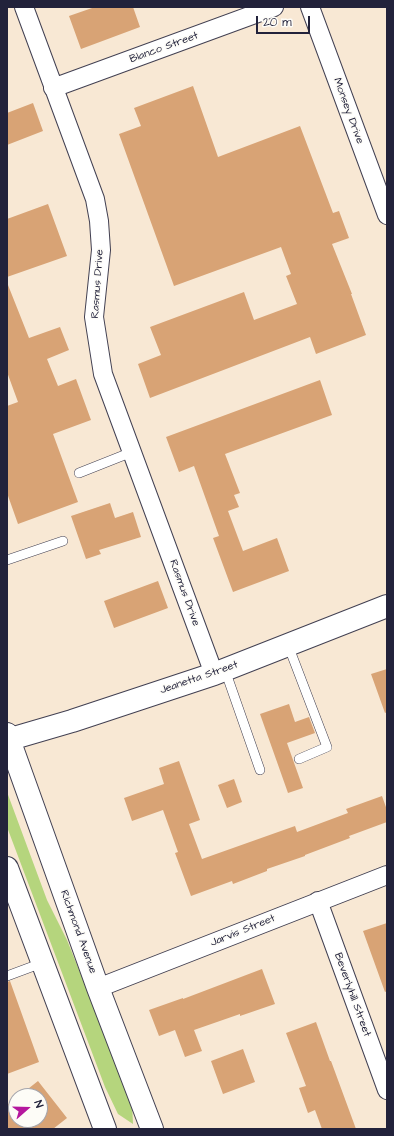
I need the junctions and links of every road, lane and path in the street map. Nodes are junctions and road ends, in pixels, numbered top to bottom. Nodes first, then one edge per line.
1 (24, 7) edge
2 (274, 7) edge
3 (310, 7) edge
4 (54, 88) junction
5 (387, 215) edge
6 (132, 452) junction
7 (79, 473) dead end
8 (63, 541) dead end
9 (7, 560) edge
10 (387, 606) edge
11 (288, 645) junction
12 (219, 672) junction
13 (8, 738) edge
14 (299, 759) dead end
15 (260, 770) dead end
16 (7, 868) edge
17 (387, 874) edge
18 (318, 901) junction
19 (42, 962) junction
20 (7, 976) edge
21 (98, 988) junction
22 (387, 1090) edge
23 (105, 1129) edge
24 (152, 1129) edge

1 - 4 street, Rasmus Drive
2 - 4 street, Blanco Street
3 - 5 street, Monsey Drive
4 - 6 street, Rasmus Drive
6 - 7 lane
6 - 12 street, Rasmus Drive
8 - 9 lane
10 - 11 main road, Jeanetta Street
11 - 12 main road, Jeanetta Street
11 - 14 lane
12 - 13 main road, Jeanetta Street
12 - 15 lane
13 - 21 main road, Richmond Avenue
16 - 19 main road
17 - 18 street, Jarvis Street
18 - 21 street, Jarvis Street
18 - 22 street, Beverlyhill Street
19 - 20 lane
19 - 23 main road
21 - 24 main road, Richmond Avenue

